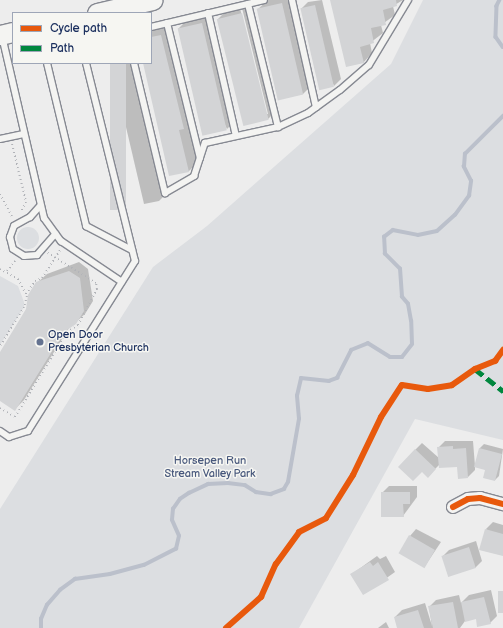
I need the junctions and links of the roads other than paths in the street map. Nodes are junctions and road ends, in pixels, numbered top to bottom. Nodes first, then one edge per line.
1 (153, 0) edge
2 (264, 0) edge
3 (292, 0) edge
4 (408, 0) edge
5 (248, 4) junction
6 (101, 12) edge
7 (208, 13) junction
8 (167, 23) junction
9 (152, 27) edge
10 (4, 32) edge
11 (47, 64) edge
12 (86, 64) edge
13 (134, 64) edge
14 (316, 107) junction
15 (278, 127) junction
16 (23, 134) junction
17 (236, 136) junction
18 (0, 139) edge
19 (200, 158) junction
20 (40, 206) junction
21 (55, 234) junction
22 (132, 250) junction
23 (122, 282) junction
24 (0, 431) edge
25 (503, 504) edge
26 (453, 507) dead end

1 - 6 main road
2 - 5 lane
3 - 14 lane
4 - 14 lane
5 - 7 lane
5 - 15 lane
7 - 8 lane
7 - 17 lane
8 - 9 lane
8 - 19 lane
10 - 16 lane
11 - 22 lane
12 - 22 lane
13 - 19 lane
14 - 15 lane
15 - 17 lane
16 - 18 lane
16 - 20 lane
17 - 19 lane
20 - 21 lane
20 - 21 lane
21 - 23 lane
22 - 23 lane
23 - 24 lane
25 - 26 street

